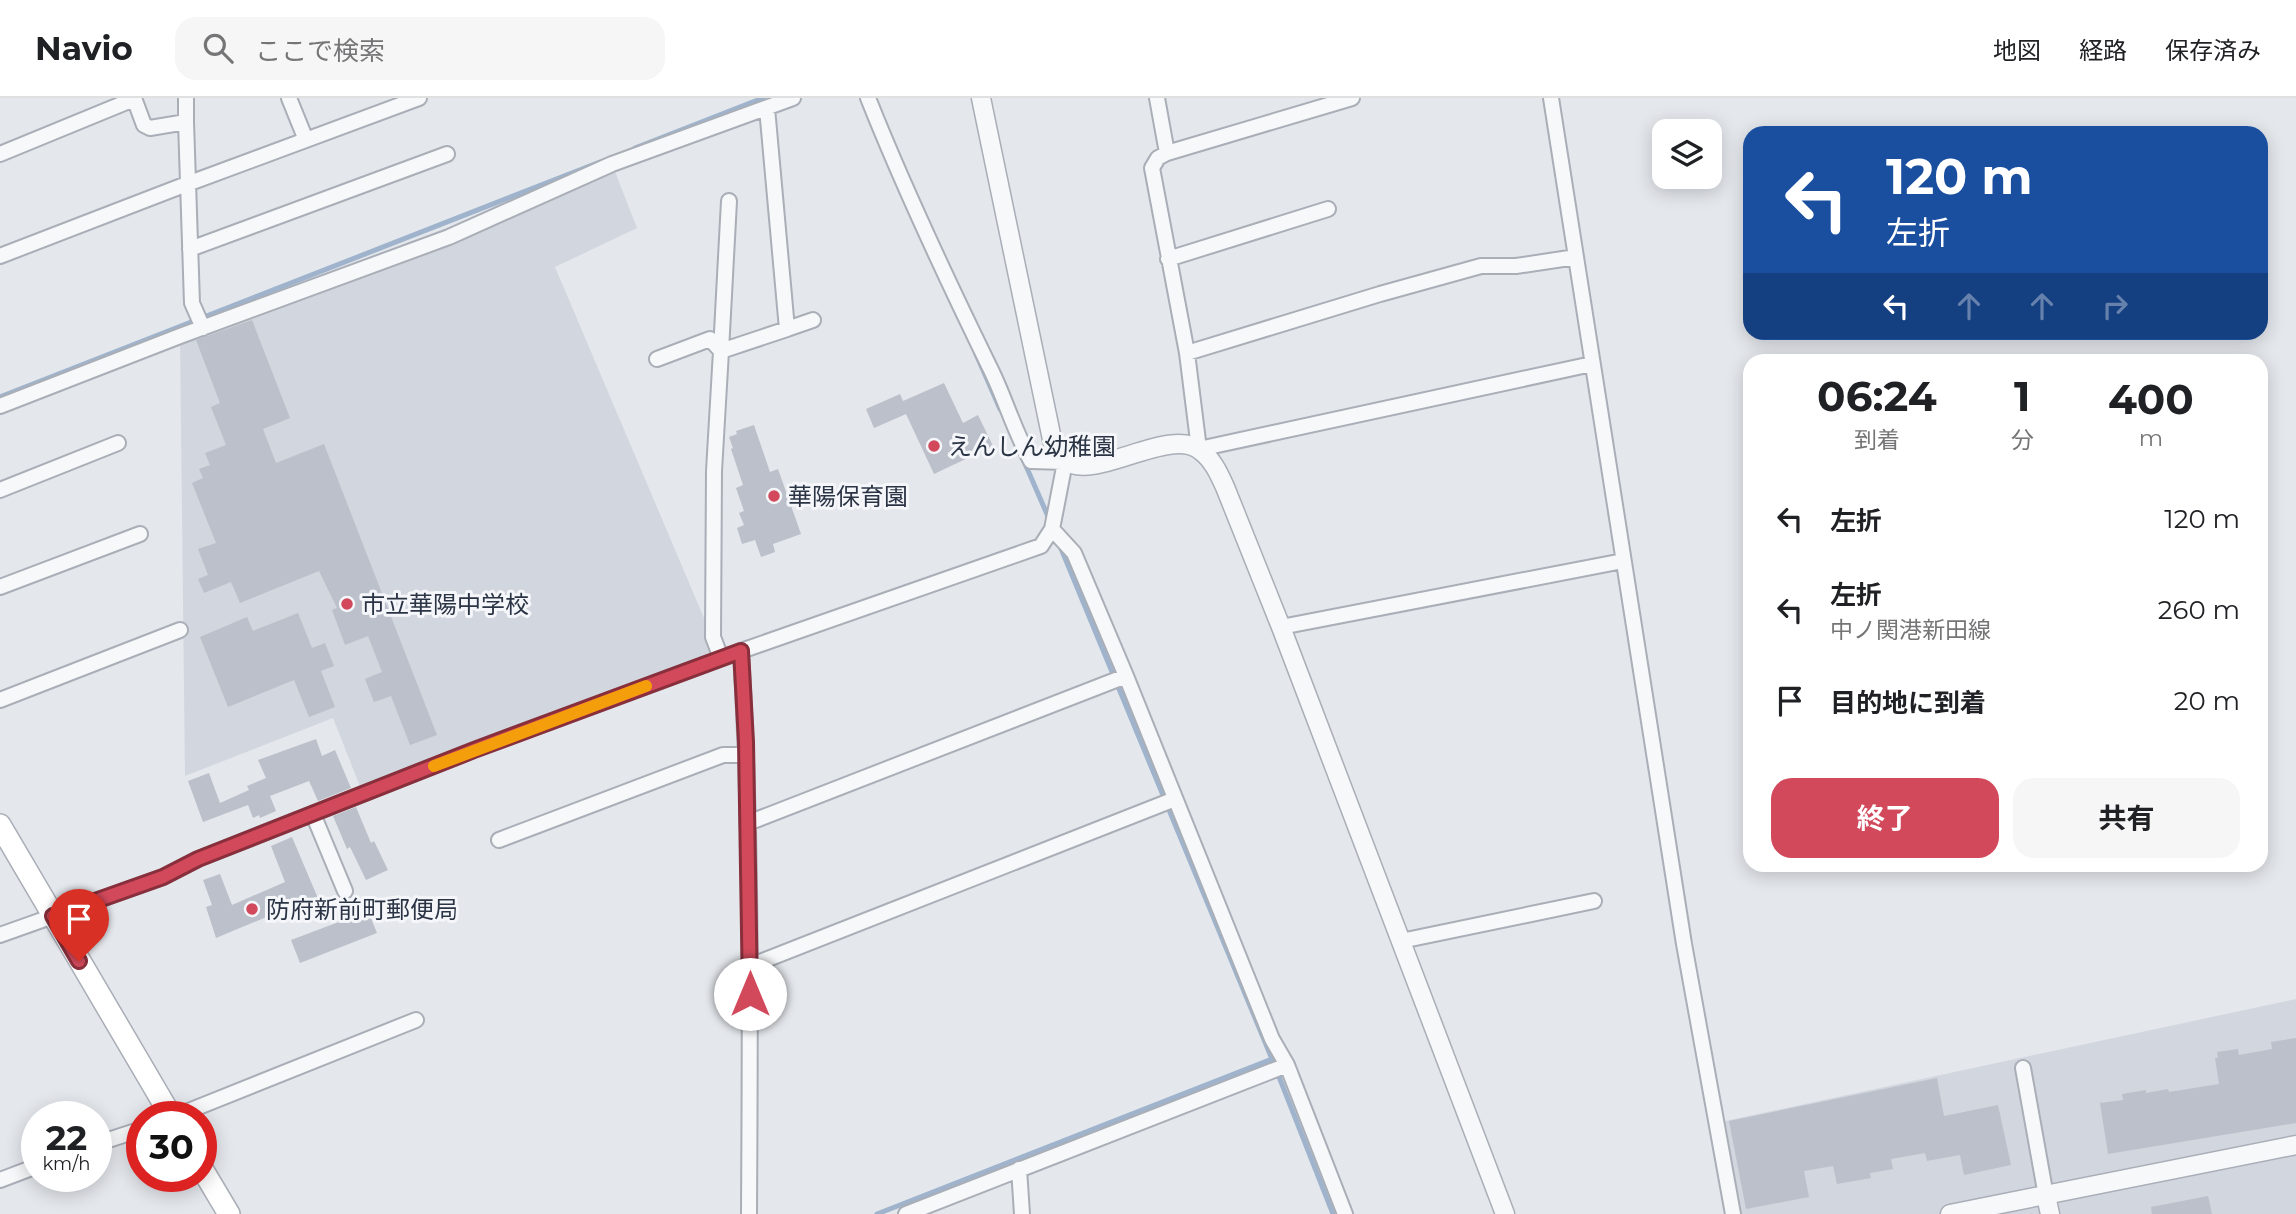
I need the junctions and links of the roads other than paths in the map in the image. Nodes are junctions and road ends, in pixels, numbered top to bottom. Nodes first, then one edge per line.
1 (186, 98) edge
2 (289, 98) edge
3 (419, 98) edge
4 (793, 98) edge
5 (867, 98) edge
6 (981, 98) edge
7 (1157, 98) edge
8 (1352, 98) edge
9 (1551, 98) edge
10 (134, 99) edge
11 (1320, 103) edge
12 (767, 108) junction
13 (186, 122) junction
14 (306, 140) junction
15 (0, 153) edge
16 (1167, 153) junction
17 (447, 154) dead end
18 (188, 183) junction
19 (729, 201) dead end
20 (1328, 209) dead end
21 (190, 249) junction
22 (0, 256) edge
23 (1576, 257) junction
24 (1168, 259) junction
25 (813, 320) dead end
26 (203, 328) junction
27 (787, 329) junction
28 (721, 351) junction
29 (1188, 353) junction
30 (657, 359) dead end
31 (1592, 364) junction
32 (0, 406) edge
33 (118, 443) dead end
34 (1199, 449) junction
35 (1065, 462) junction
36 (0, 489) edge
37 (1052, 530) junction
38 (140, 534) dead end
39 (1623, 561) junction
40 (0, 587) edge
41 (1281, 627) junction
42 (180, 630) dead end
43 (741, 651) junction
44 (721, 658) junction
45 (1126, 676) junction
46 (0, 700) edge
47 (746, 755) junction
48 (1175, 799) junction
49 (313, 814) junction
50 (748, 823) junction
51 (0, 825) edge
52 (499, 841) dead end
53 (345, 891) dead end
54 (1594, 901) dead end
55 (53, 916) junction
56 (0, 935) edge
57 (1401, 941) junction
58 (750, 966) junction
59 (416, 1020) dead end
60 (1287, 1065) junction
61 (2023, 1068) dead end
62 (165, 1101) edge
63 (212, 1101) edge
64 (2296, 1144) edge
65 (1019, 1169) junction
66 (21, 1172) edge
67 (0, 1180) edge
68 (214, 1192) edge
69 (2048, 1205) edge
70 (225, 1212) edge
71 (749, 1214) edge
72 (906, 1214) edge
73 (1023, 1214) edge
74 (1345, 1214) edge
75 (1505, 1214) edge
76 (1733, 1214) edge
77 (1950, 1214) edge

1 - 13 street
2 - 14 street
3 - 14 street
4 - 12 street
5 - 35 street
6 - 35 street
7 - 16 street
8 - 11 street
9 - 23 street
10 - 13 street
10 - 15 street
11 - 16 street
12 - 26 street
12 - 27 street
13 - 18 street
14 - 18 street
16 - 24 street
17 - 21 street
18 - 21 street
18 - 22 street
19 - 28 street
20 - 24 street
21 - 26 street
23 - 29 street
23 - 31 street
24 - 29 street
25 - 27 street
26 - 32 street
27 - 28 street
28 - 30 street
28 - 44 street
29 - 34 street
31 - 34 street
31 - 39 street
33 - 36 street
34 - 35 street
34 - 41 street
35 - 37 street
37 - 43 street
37 - 45 street
38 - 40 street
39 - 41 street
39 - 76 street
41 - 57 street
42 - 46 street
43 - 44 street
43 - 47 street
44 - 49 street
45 - 48 street
45 - 50 street
47 - 50 street
47 - 52 street
48 - 58 street
48 - 60 street
49 - 53 street
49 - 55 street
50 - 58 street
51 - 55 main road
54 - 57 street
55 - 56 street
55 - 62 main road
57 - 75 street
58 - 71 street
59 - 63 street
60 - 65 street
60 - 74 street
61 - 69 street
64 - 69 street
65 - 72 street
65 - 73 street
66 - 67 street
68 - 70 main road
69 - 77 street

